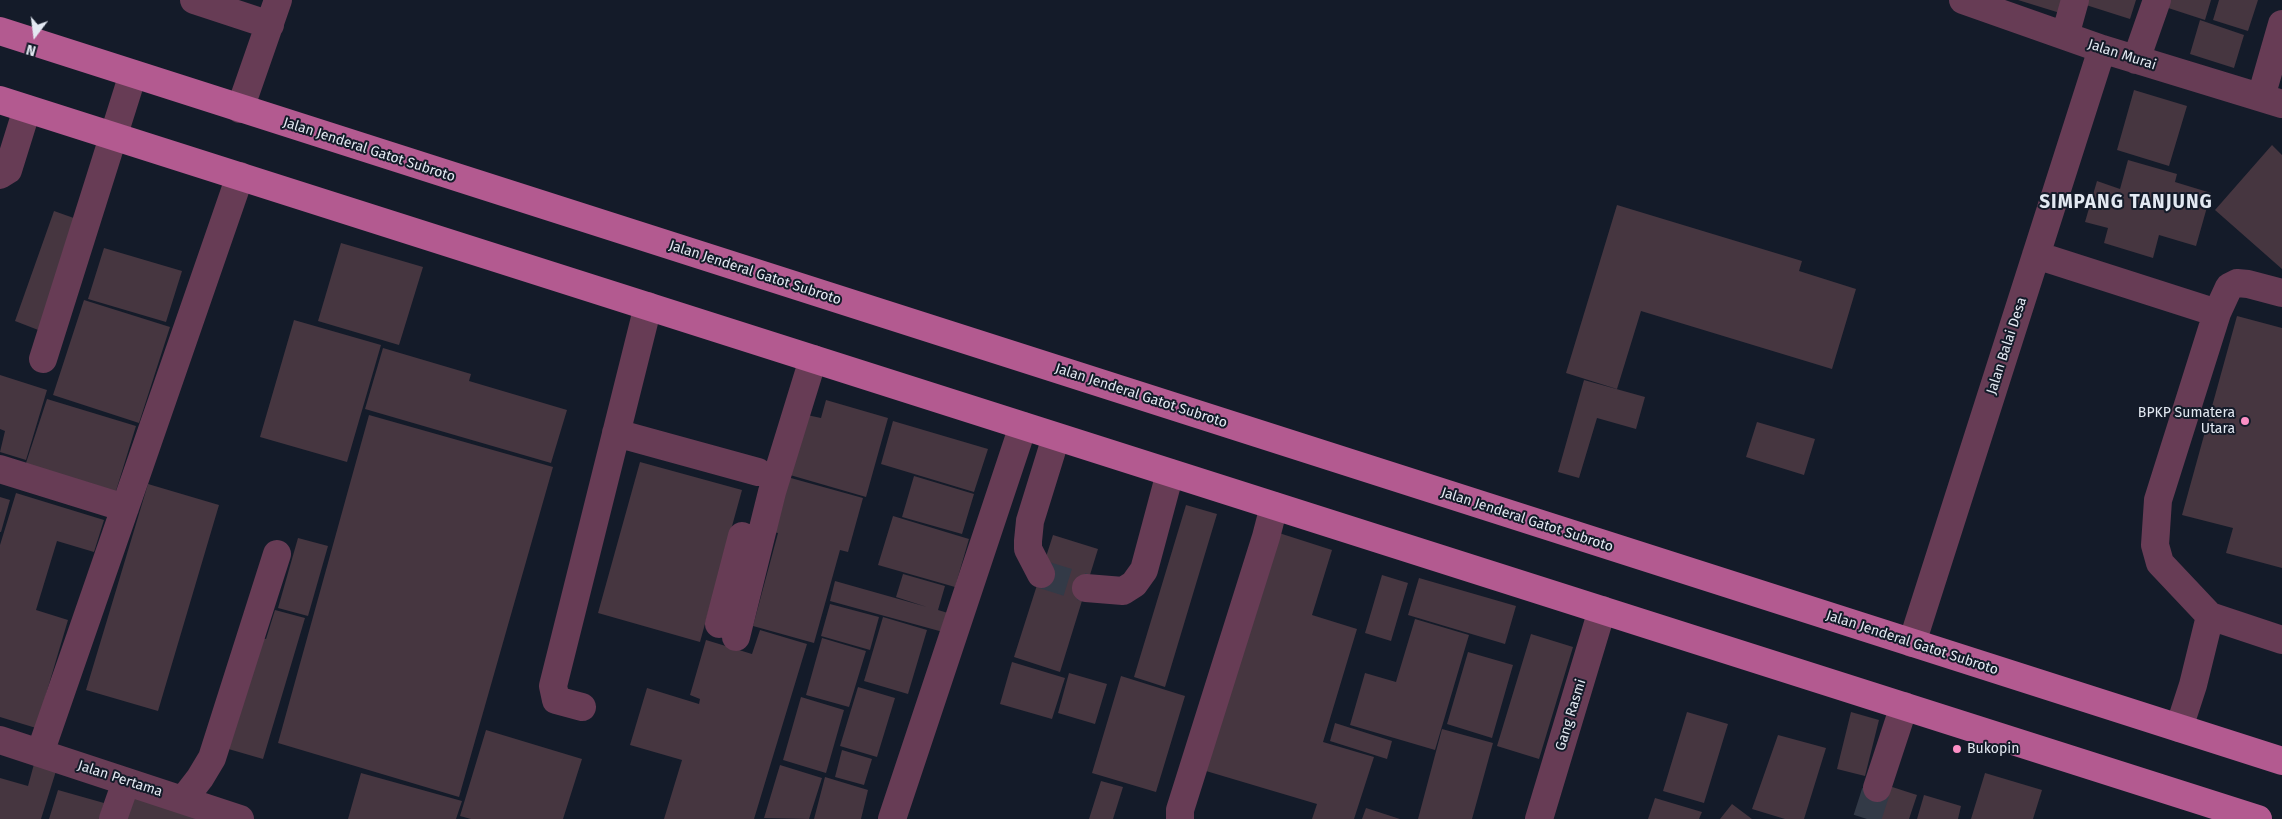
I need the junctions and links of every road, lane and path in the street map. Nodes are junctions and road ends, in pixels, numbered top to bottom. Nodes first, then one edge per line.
1 (194, 0) edge
2 (1963, 0) edge
3 (2075, 0) edge
4 (2157, 0) edge
5 (274, 12) edge
6 (2282, 24) edge
7 (0, 31) edge
8 (2065, 36) junction
9 (2102, 49) junction
10 (2136, 60) junction
11 (133, 74) junction
12 (0, 100) edge
13 (2272, 101) edge
14 (240, 108) junction
15 (27, 109) junction
16 (114, 136) junction
17 (240, 176) junction
18 (1, 178) edge
19 (2036, 255) junction
20 (2282, 293) edge
21 (648, 306) junction
22 (2217, 313) junction
23 (803, 356) junction
24 (43, 359) dead end
25 (1023, 426) junction
26 (616, 432) junction
27 (1056, 437) junction
28 (0, 469) edge
29 (758, 472) junction
30 (1170, 473) junction
31 (1274, 506) junction
32 (125, 508) junction
33 (277, 554) dead end
34 (1041, 574) dead end
35 (1086, 588) tunnel mouth
36 (1602, 610) junction
37 (2210, 616) junction
38 (2282, 640) edge
39 (1912, 643) junction
40 (1904, 706) junction
41 (582, 707) dead end
42 (2179, 728) junction
43 (0, 740) edge
44 (40, 753) junction
45 (2282, 761) edge
46 (126, 782) junction
47 (1878, 788) tunnel mouth
48 (183, 800) junction
49 (113, 819) edge
50 (240, 819) edge
51 (892, 819) edge
52 (1180, 819) edge
53 (1540, 819) edge
54 (2258, 819) edge

1 - 5 street
2 - 8 street, Jalan Murai
3 - 8 street
4 - 10 street
5 - 14 street
6 - 13 street
7 - 11 main road, Jalan Jenderal Gatot Subroto
8 - 9 street, Jalan Murai
9 - 10 street, Jalan Murai
9 - 19 street, Jalan Balai Desa
10 - 13 street, Jalan Murai
11 - 14 main road, Jalan Jenderal Gatot Subroto
11 - 16 street
12 - 15 main road
14 - 39 main road, Jalan Jenderal Gatot Subroto
15 - 16 main road
15 - 18 street
16 - 17 main road
16 - 24 street
17 - 21 main road
17 - 32 street
19 - 22 street
19 - 39 street, Jalan Balai Desa
20 - 22 street
21 - 23 main road
21 - 26 street
22 - 37 street
23 - 25 main road
23 - 29 street
23 - 29 street
25 - 27 main road
25 - 51 street
26 - 29 street
26 - 41 street
27 - 30 main road
27 - 34 street
28 - 32 street
30 - 31 main road
30 - 35 street
31 - 36 main road
31 - 52 street
32 - 44 street
33 - 48 street
36 - 40 main road
36 - 53 street, Gang Rasmi
37 - 38 street
37 - 42 street
39 - 42 main road, Jalan Jenderal Gatot Subroto
40 - 47 street
40 - 54 main road
42 - 45 main road, Jalan Jenderal Gatot Subroto
43 - 44 street, Jalan Pertama
44 - 46 street, Jalan Pertama
46 - 48 street, Jalan Pertama
46 - 49 street
48 - 50 street, Jalan Pertama

